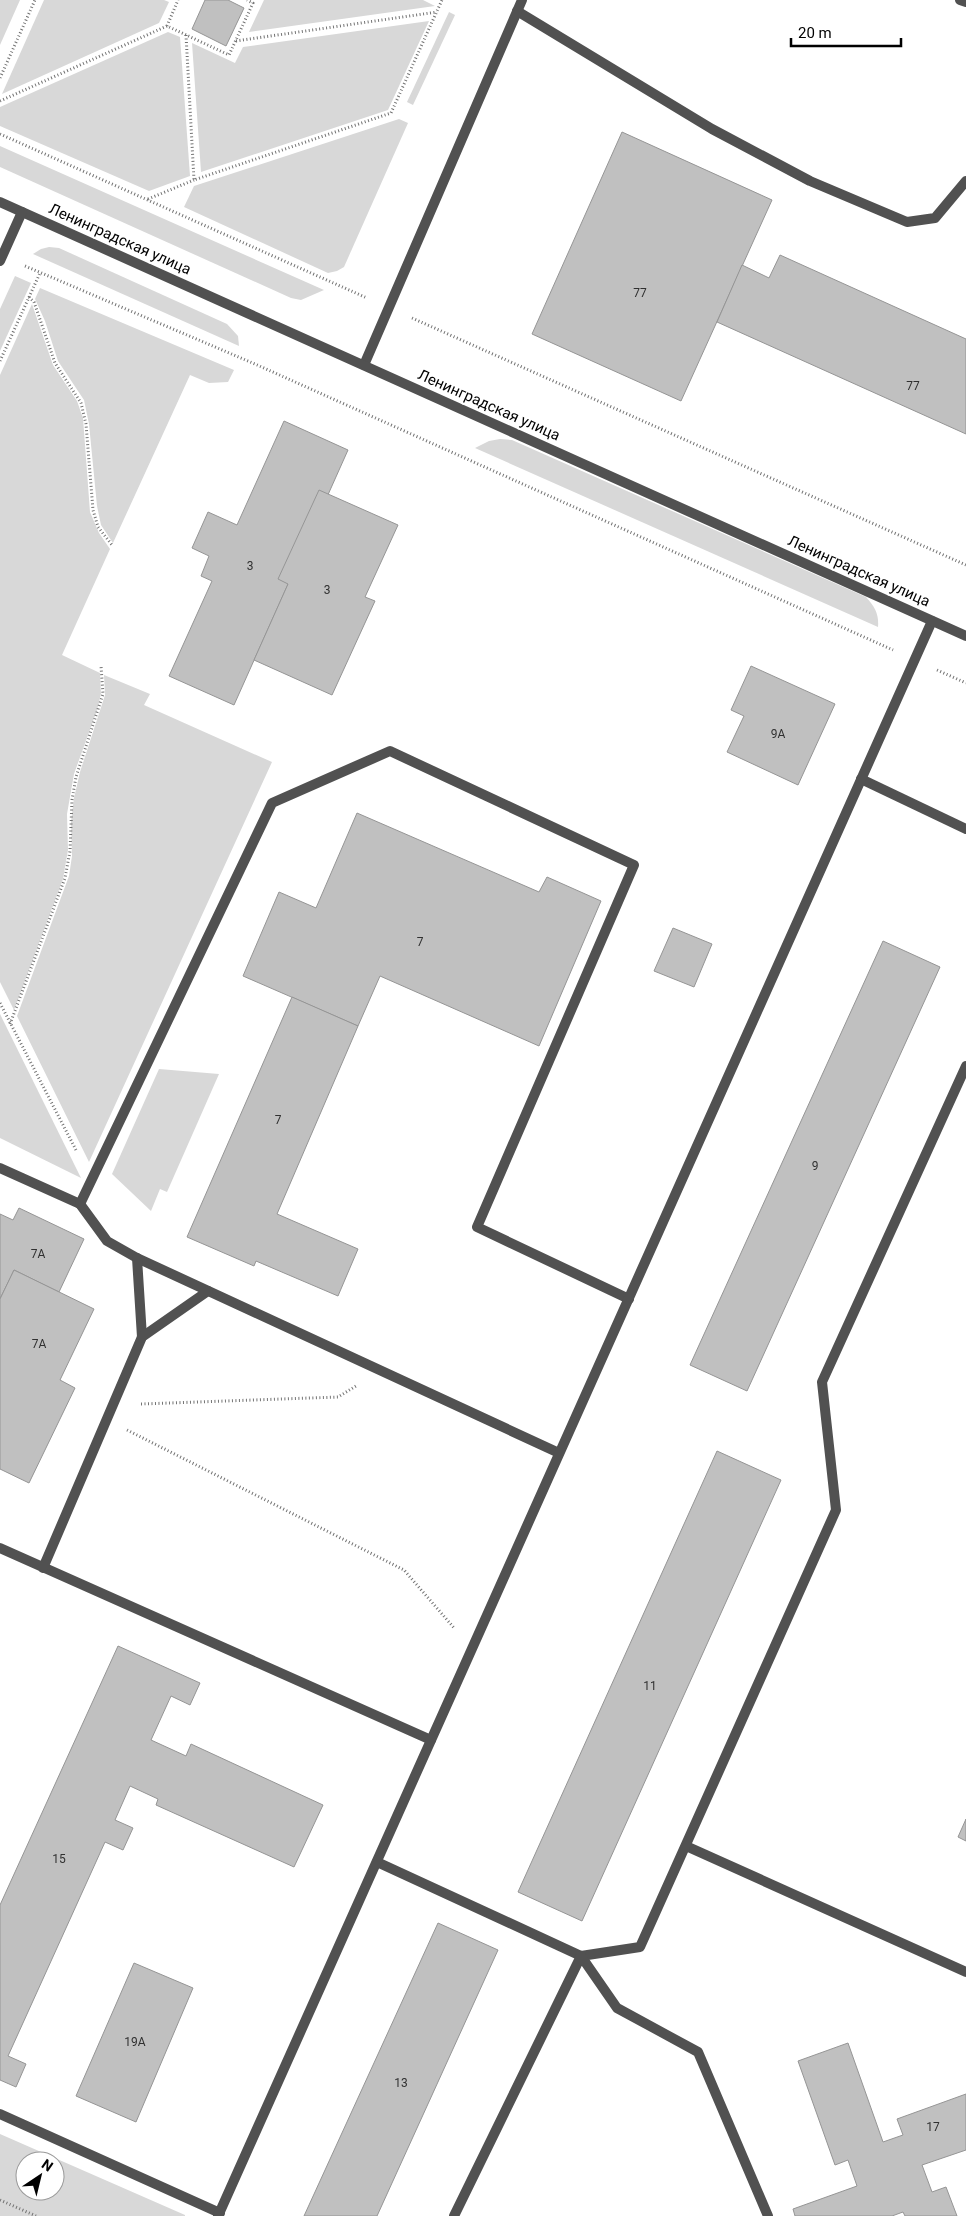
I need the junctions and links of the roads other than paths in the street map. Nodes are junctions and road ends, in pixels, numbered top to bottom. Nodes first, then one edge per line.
1 (522, 0) edge
2 (960, 0) edge
3 (966, 2) edge
4 (517, 11) junction
5 (966, 181) edge
6 (0, 202) edge
7 (22, 212) junction
8 (1, 259) edge
9 (364, 365) junction
10 (932, 621) junction
11 (966, 636) edge
12 (861, 779) junction
13 (966, 829) edge
14 (966, 1066) edge
15 (0, 1168) edge
16 (80, 1204) junction
17 (137, 1258) junction
18 (208, 1291) junction
19 (628, 1299) junction
20 (142, 1337) junction
21 (559, 1454) junction
22 (0, 1548) edge
23 (43, 1568) junction
24 (431, 1740) junction
25 (686, 1846) junction
26 (377, 1862) junction
27 (581, 1956) junction
28 (966, 1972) edge
29 (0, 2114) edge
30 (219, 2214) edge
31 (454, 2216) edge
32 (768, 2216) edge

1 - 4 street
2 - 3 street
4 - 5 street
4 - 9 street
6 - 7 street, Ленинградская улица
7 - 8 street
7 - 9 street, Ленинградская улица
9 - 10 street, Ленинградская улица
10 - 11 street, Ленинградская улица
10 - 12 street
12 - 13 street
12 - 19 street
14 - 25 street
15 - 16 street
16 - 17 street
16 - 19 street
17 - 18 street
17 - 20 street
18 - 20 street
18 - 21 street
19 - 21 street
20 - 23 street
21 - 24 street
22 - 23 street
23 - 24 street
24 - 26 street
25 - 27 street
25 - 28 street
26 - 27 street
26 - 30 street
27 - 31 street
27 - 32 street
29 - 30 street

